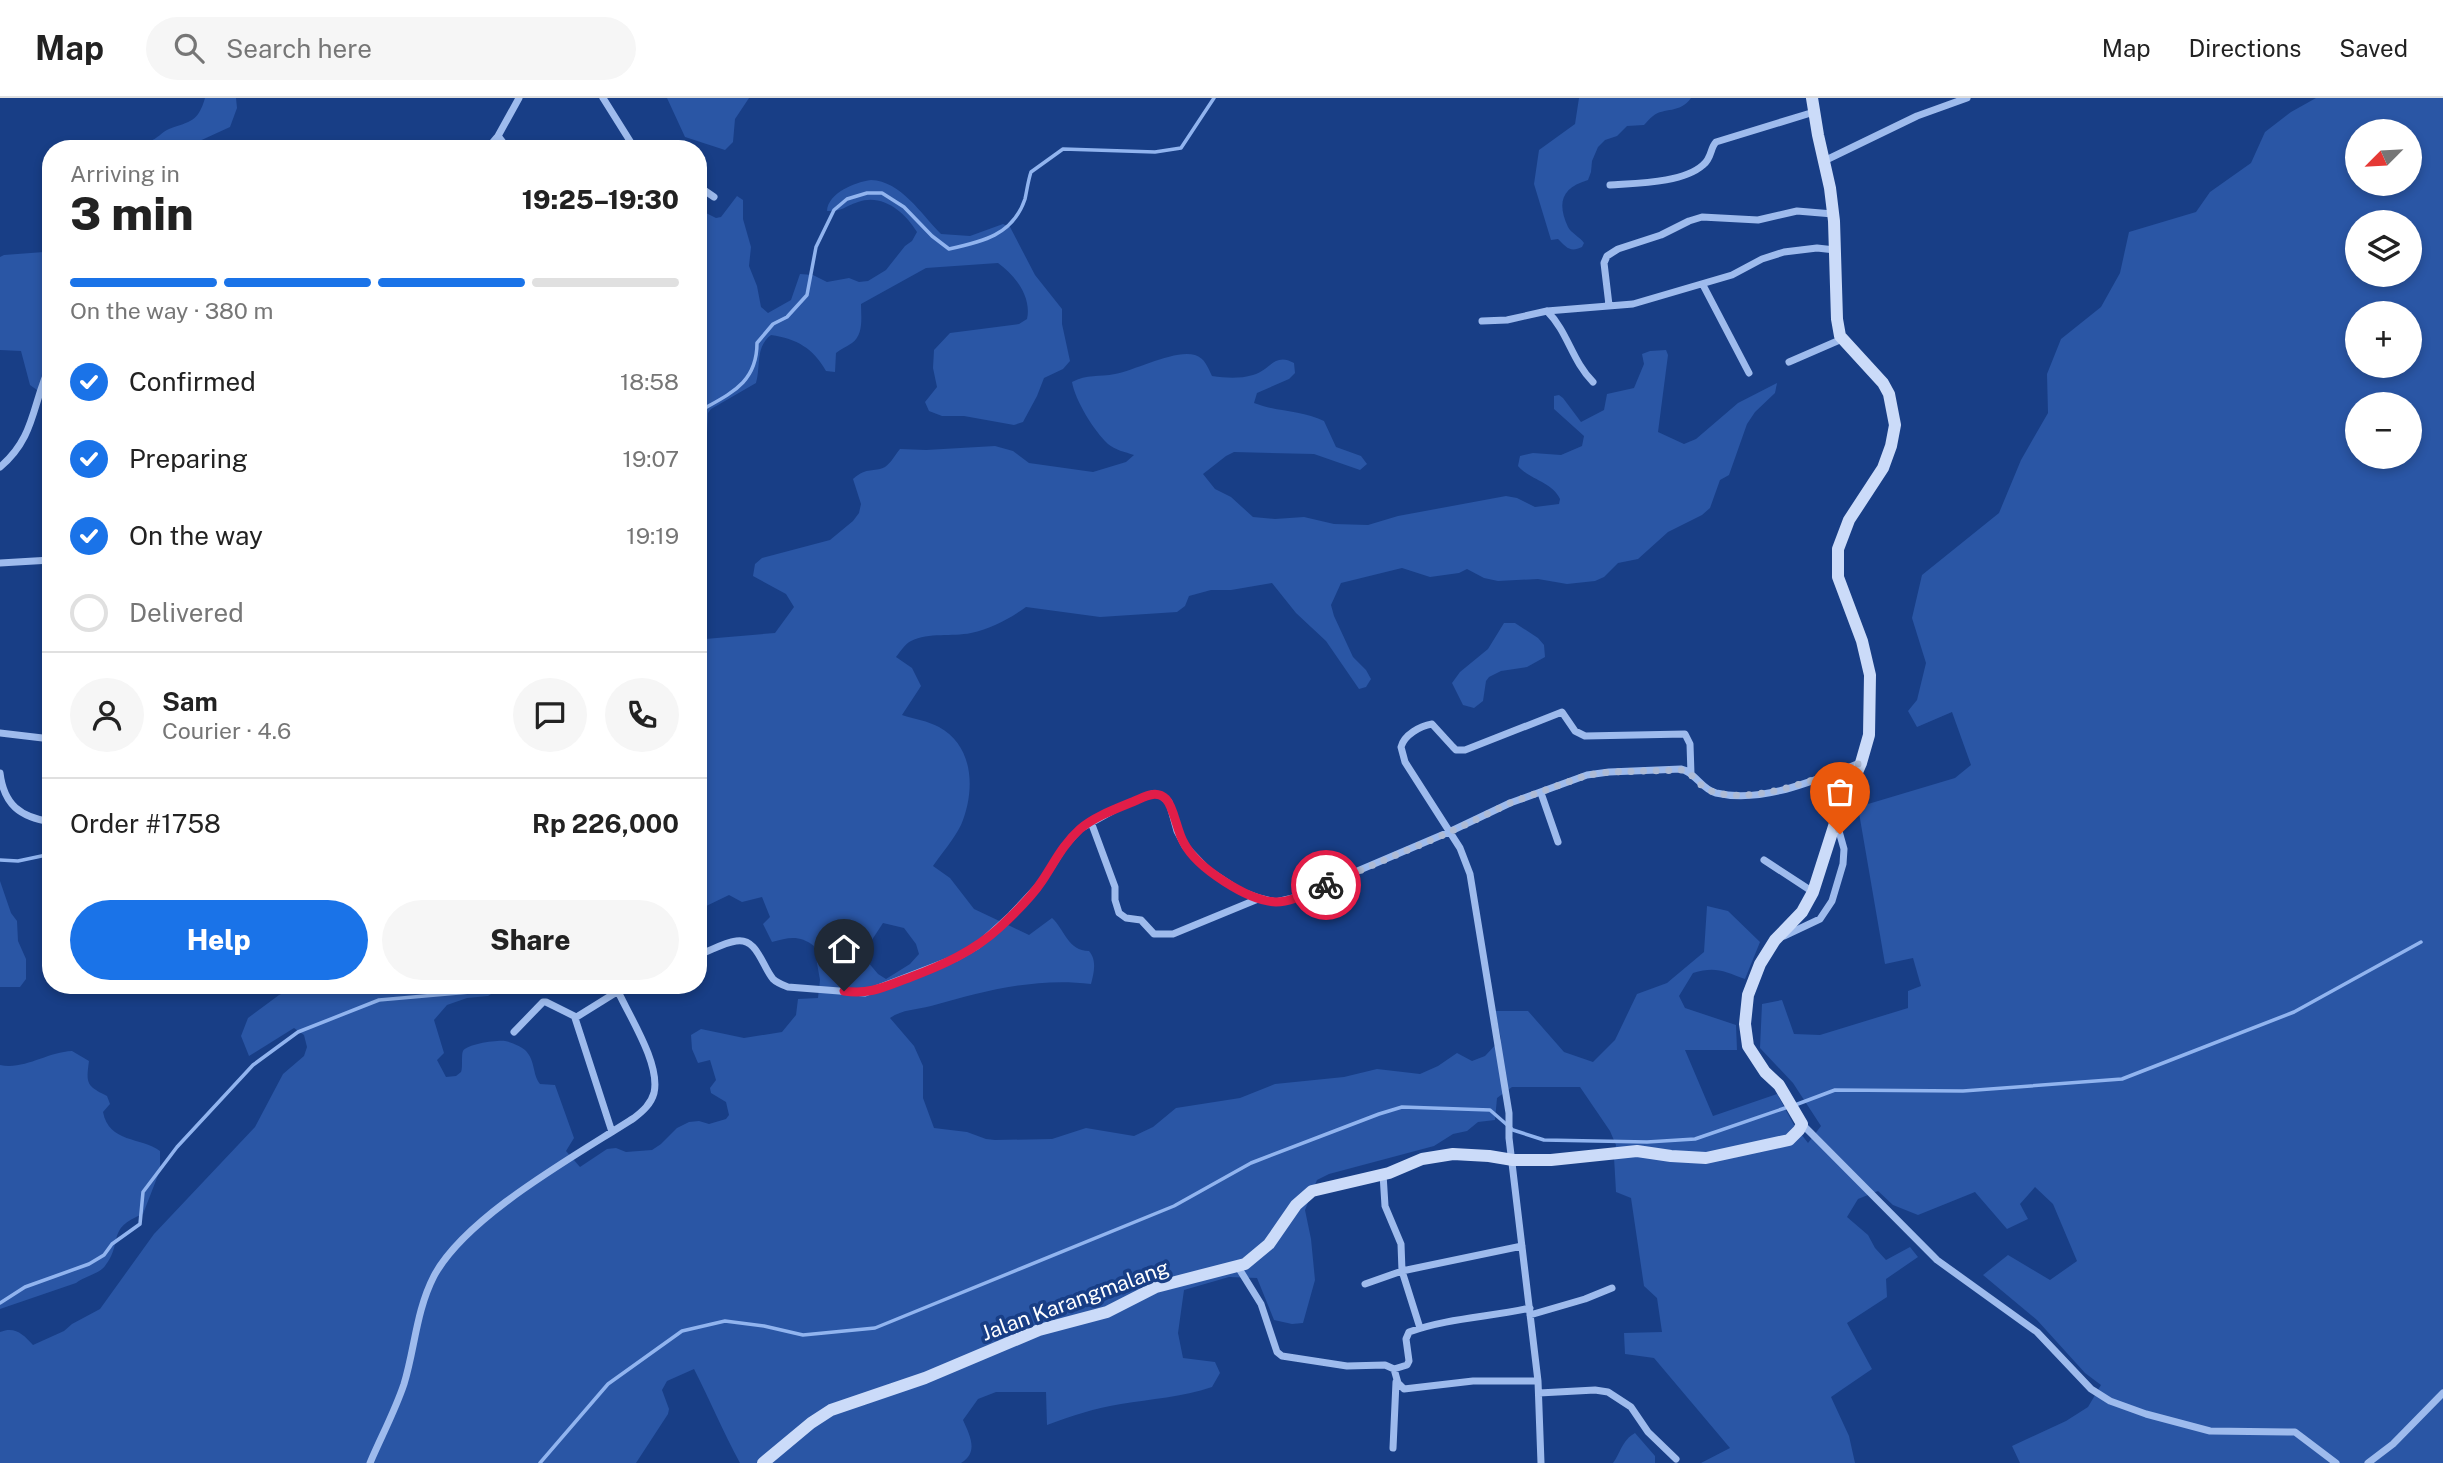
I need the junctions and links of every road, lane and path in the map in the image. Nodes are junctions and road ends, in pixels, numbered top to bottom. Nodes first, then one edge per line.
1 (519, 98) edge
2 (603, 98) edge
3 (1812, 98) edge
4 (1967, 98) edge
5 (1814, 112) junction
6 (498, 136) junction
7 (495, 140) edge
8 (501, 140) edge
9 (629, 140) edge
10 (1824, 161) junction
11 (1610, 185) dead end
12 (707, 192) edge
13 (714, 197) dead end
14 (1833, 214) junction
15 (1836, 250) junction
16 (1703, 285) junction
17 (1609, 305) junction
18 (1547, 311) junction
19 (1482, 321) dead end
20 (1842, 339) junction
21 (1789, 362) dead end
22 (1749, 373) dead end
23 (1592, 383) dead end
24 (42, 391) edge
25 (0, 467) edge
26 (42, 561) edge
27 (0, 563) edge
28 (0, 733) edge
29 (42, 739) edge
30 (1861, 763) junction
31 (0, 773) edge
32 (1691, 774) junction
33 (1541, 793) junction
34 (42, 820) edge
35 (1836, 820) junction
36 (1091, 822) junction
37 (1450, 832) junction
38 (1558, 842) dead end
39 (1764, 860) dead end
40 (1813, 892) junction
41 (1259, 898) junction
42 (1775, 940) junction
43 (707, 952) edge
44 (608, 994) edge
45 (619, 994) edge
46 (576, 1017) junction
47 (514, 1032) dead end
48 (1802, 1124) junction
49 (612, 1132) junction
50 (1513, 1160) junction
51 (1383, 1174) junction
52 (1522, 1245) junction
53 (1238, 1267) junction
54 (1402, 1271) junction
55 (1365, 1284) dead end
56 (1612, 1288) dead end
57 (1530, 1312) junction
58 (1420, 1328) junction
59 (1394, 1369) junction
60 (1396, 1378) junction
61 (1538, 1381) junction
62 (1539, 1393) junction
63 (2443, 1393) edge
64 (1393, 1448) dead end
65 (1676, 1459) dead end
66 (370, 1463) edge
67 (763, 1463) edge
68 (1541, 1463) edge
69 (2336, 1463) edge
70 (2368, 1463) edge

1 - 6 street
2 - 9 street
3 - 5 street
4 - 10 street
5 - 10 street
5 - 11 street
6 - 7 street
6 - 8 street
10 - 14 street
12 - 13 street
14 - 15 street
14 - 17 street
15 - 16 street
15 - 20 street
16 - 17 street
16 - 22 street
17 - 18 street
18 - 19 street
18 - 23 street
20 - 21 street
20 - 30 street
24 - 25 street
26 - 27 street
28 - 29 street
30 - 32 street
30 - 35 street
31 - 34 street
32 - 33 street
32 - 37 street
33 - 37 street
33 - 38 street
35 - 40 street
35 - 42 street
36 - 41 street
36 - 41 street
36 - 43 street
37 - 41 street
37 - 50 street
39 - 40 street
40 - 42 street
42 - 48 street
44 - 46 street
45 - 49 street
46 - 47 street
46 - 49 street
48 - 50 street, Jalan Karangmalang
48 - 69 street
49 - 66 street
50 - 51 street, Jalan Karangmalang
50 - 52 street
51 - 53 street, Jalan Karangmalang
51 - 54 street
52 - 54 street
52 - 57 street
53 - 59 street
53 - 67 street, Jalan Karangmalang
54 - 55 street
54 - 58 street
56 - 57 street
57 - 58 street
57 - 61 street
58 - 59 street
59 - 60 street
60 - 61 street
60 - 64 street
61 - 62 street
62 - 65 street
62 - 68 street
63 - 70 street

